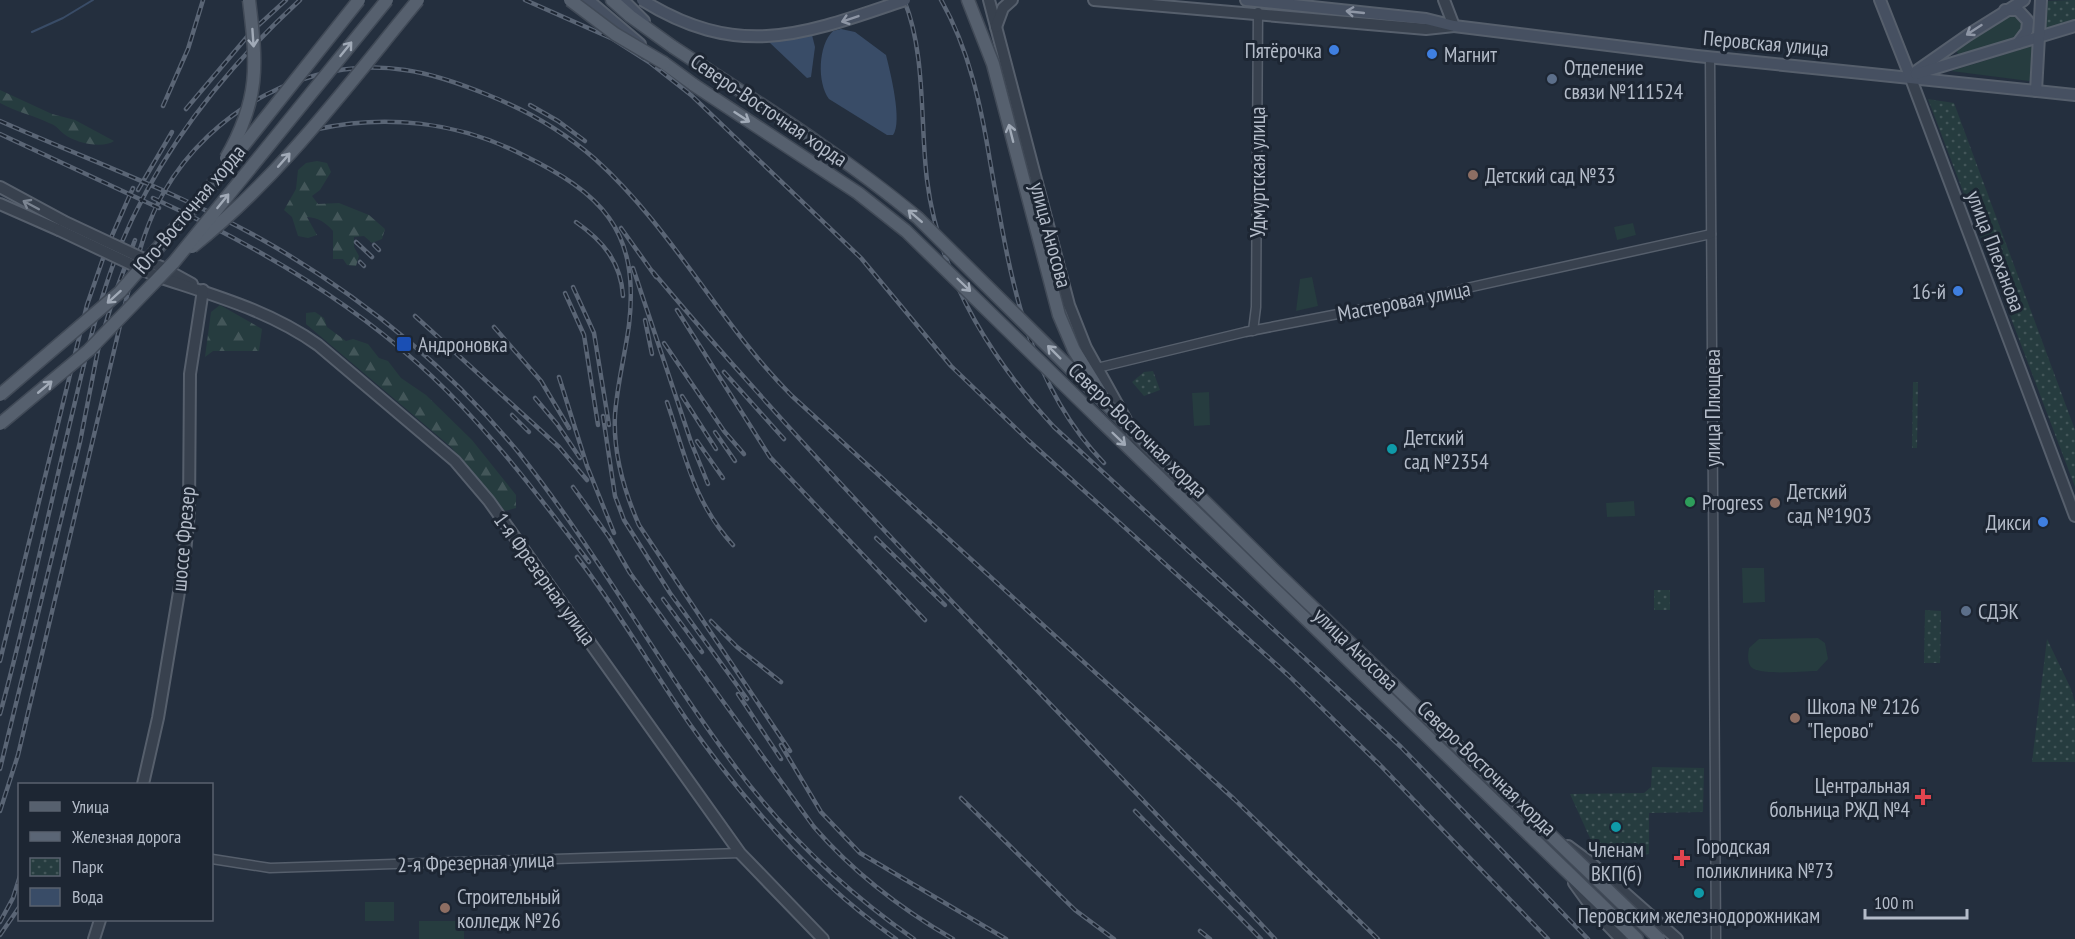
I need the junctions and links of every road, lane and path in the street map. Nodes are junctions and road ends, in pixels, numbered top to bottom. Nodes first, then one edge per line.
1 (249, 0) edge
2 (359, 0) edge
3 (387, 0) edge
4 (418, 0) edge
5 (570, 0) edge
6 (588, 0) edge
7 (612, 0) edge
8 (623, 0) edge
9 (642, 0) edge
10 (905, 0) edge
11 (968, 0) edge
12 (989, 0) edge
13 (1012, 0) edge
14 (1094, 0) edge
15 (1246, 0) edge
16 (1255, 0) edge
17 (1444, 0) edge
18 (1880, 0) edge
19 (2024, 0) edge
20 (2041, 0) edge
21 (2005, 10) junction
22 (1258, 12) junction
23 (1455, 26) junction
24 (2075, 26) edge
25 (996, 27) junction
26 (2038, 38) junction
27 (2015, 45) junction
28 (673, 47) junction
29 (1710, 57) junction
30 (664, 63) junction
31 (1910, 76) junction
32 (2036, 91) junction
33 (2075, 95) edge
34 (0, 187) edge
35 (208, 190) junction
36 (0, 204) edge
37 (61, 226) junction
38 (1711, 234) junction
39 (174, 261) junction
40 (203, 291) junction
41 (1253, 331) junction
42 (1097, 368) junction
43 (0, 395) edge
44 (1111, 408) junction
45 (0, 424) edge
46 (1132, 433) junction
47 (2075, 516) edge
48 (143, 783) edge
49 (1545, 830) junction
50 (740, 853) junction
51 (213, 860) edge
52 (1564, 868) junction
53 (100, 921) edge
54 (94, 939) edge
55 (823, 939) edge
56 (1621, 939) edge
57 (1639, 939) edge
58 (1658, 939) edge
59 (1677, 939) edge
60 (1716, 939) edge

1 -> 35 main road, bridge
2 - 35 main road, Юго-Восточная хорда, bridge
39 -> 3 main road, Юго-Восточная хорда, bridge
39 -> 4 main road, bridge
5 - 30 main road, Северо-Восточная хорда, bridge
6 - 30 main road, bridge
7 - 28 main road, Северо-Восточная хорда
8 - 28 main road, Северо-Восточная хорда
10 -> 9 main road, bridge
44 -> 11 main road, Северо-Восточная хорда, bridge
12 - 25 street, улица Аносова
13 - 25 street
14 - 22 street, Перовская улица
15 - 16 main road, Перовская улица
23 -> 16 main road, Перовская улица
17 - 23 street
18 - 31 main road, улица Плеханова
19 - 21 main road
20 - 26 main road
21 - 27 main road
21 -> 31 main road
22 - 23 street, Перовская улица
22 - 41 street, Удмуртская улица
23 - 29 main road, Перовская улица
24 - 26 main road
25 - 42 street, улица Аносова
26 - 27 main road
26 - 32 main road
27 - 31 main road
44 -> 28 main road, Северо-Восточная хорда, bridge
29 - 31 main road, Перовская улица
29 - 38 street, улица Плющева
30 -> 52 main road, Северо-Восточная хорда, bridge
31 - 32 main road, Перовская улица
31 - 47 street, улица Плеханова
32 - 33 main road, Перовская улица
37 -> 34 street
35 -> 43 main road, Юго-Восточная хорда, bridge
36 - 37 street
37 - 40 street, 1-я Фрезерная улица, bridge
38 - 41 street, Мастеровая улица
38 - 60 street, улица Плющева
45 -> 39 main road, Юго-Восточная хорда, bridge
40 - 48 street, шоссе Фрезер
40 - 50 street, 1-я Фрезерная улица
41 - 42 street, Мастеровая улица
42 - 46 street, улица Аносова
44 - 49 main road, Северо-Восточная хорда, bridge
46 - 57 street, улица Аносова
46 - 58 street, улица Аносова
49 - 58 main road, Северо-Восточная хорда, bridge
49 - 59 street, bridge
50 - 51 street, 2-я Фрезерная улица
50 - 55 street, 1-я Фрезерная улица
52 - 56 street
52 - 57 main road, Северо-Восточная хорда
53 - 54 street

